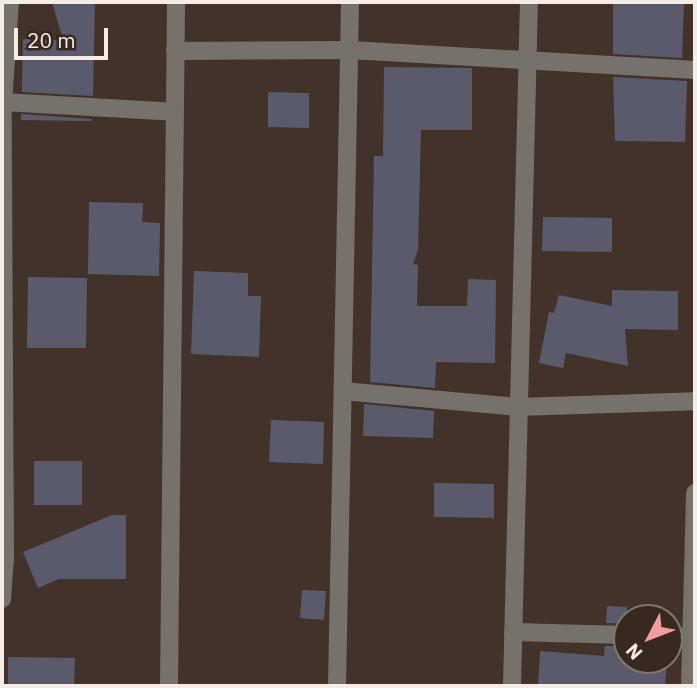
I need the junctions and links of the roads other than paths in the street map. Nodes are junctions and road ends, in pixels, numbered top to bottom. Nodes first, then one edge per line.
1 (10, 2) edge
2 (176, 2) edge
3 (350, 2) edge
4 (529, 2) edge
5 (349, 50) junction
6 (175, 51) junction
7 (527, 63) junction
8 (695, 70) edge
9 (3, 102) edge
10 (174, 112) junction
11 (343, 391) junction
12 (695, 401) edge
13 (519, 407) junction
14 (695, 493) edge
15 (2, 599) edge
16 (513, 632) junction
17 (613, 635) edge
18 (683, 637) edge
19 (691, 637) junction
20 (169, 686) edge
21 (337, 686) edge
22 (512, 686) edge
23 (690, 686) edge

1 - 9 street
2 - 6 street
3 - 5 street
4 - 7 street
5 - 6 street
5 - 7 street
5 - 11 street
6 - 10 street
7 - 8 street
7 - 13 street
9 - 10 street
9 - 15 street
10 - 20 street
11 - 13 street
11 - 21 street
12 - 13 street
13 - 16 street
14 - 19 street
16 - 17 street
16 - 22 street
18 - 19 street
19 - 23 street

